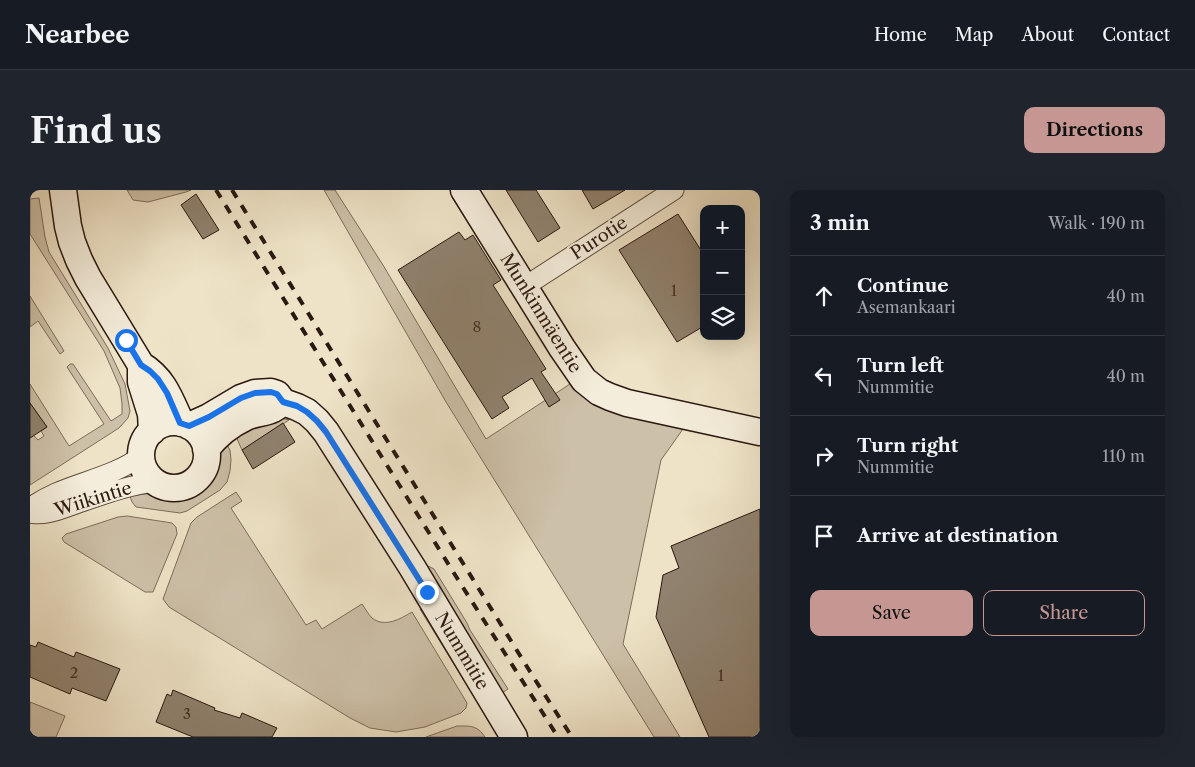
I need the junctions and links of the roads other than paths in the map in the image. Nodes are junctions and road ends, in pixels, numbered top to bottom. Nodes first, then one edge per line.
1 (62, 190) edge
2 (464, 190) edge
3 (674, 190) edge
4 (524, 287) junction
5 (141, 365) junction
6 (283, 402) junction
7 (185, 424) junction
8 (152, 431) junction
9 (760, 432) edge
10 (206, 450) junction
11 (141, 456) junction
12 (156, 482) junction
13 (30, 508) edge
14 (30, 513) edge
15 (514, 737) edge

1 - 5 street
2 - 4 street, Munkinmäentie
3 - 4 street, Purotie
4 - 9 street, Munkinmäentie
5 - 7 street
5 - 8 street
6 - 7 street, Nummitie
6 - 10 street
6 - 15 street, Nummitie
7 - 8 street
7 - 10 street
8 - 11 street
10 - 12 street
11 - 12 street
11 - 13 street, Wiikintie
12 - 14 street, Wiikintie

